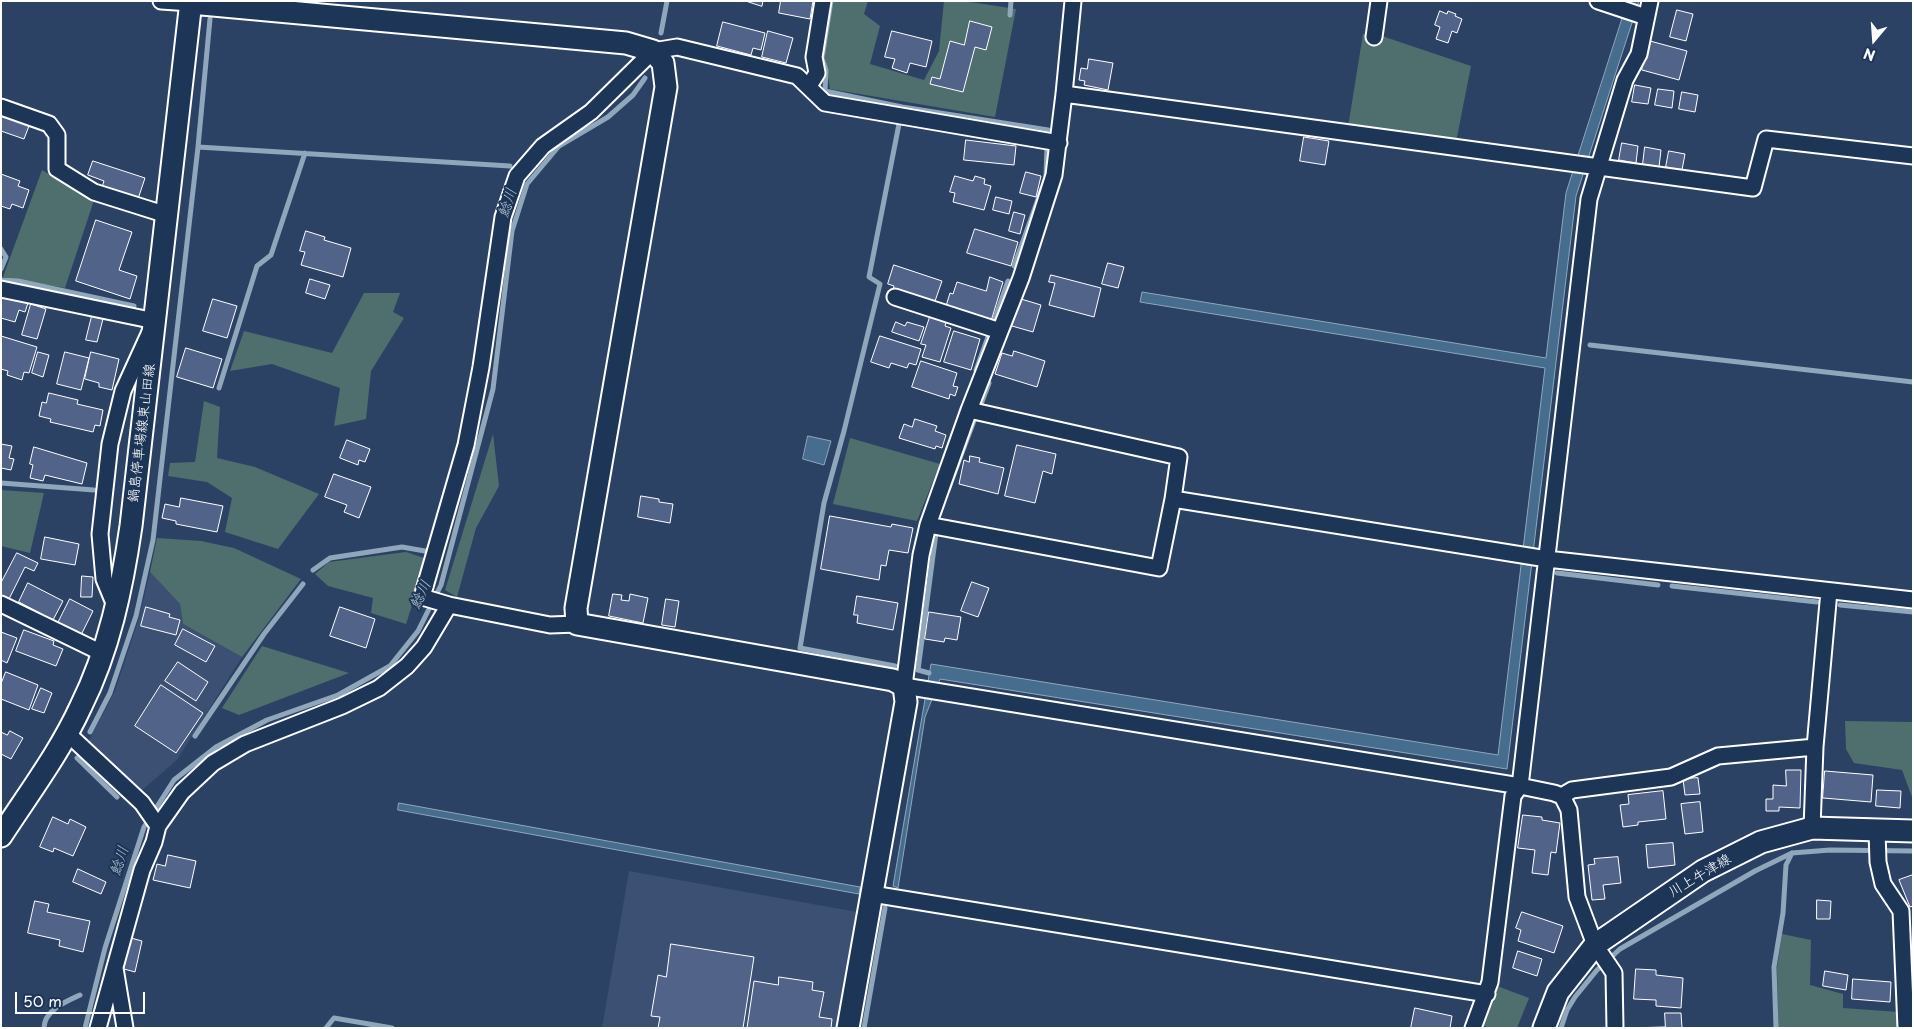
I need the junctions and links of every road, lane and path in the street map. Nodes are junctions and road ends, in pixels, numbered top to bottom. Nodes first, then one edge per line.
1 (161, 1) edge
2 (823, 1) edge
3 (1072, 1) edge
4 (1379, 1) edge
5 (1598, 1) edge
6 (1650, 1) edge
7 (191, 2) edge
8 (1646, 17) junction
9 (1374, 37) dead end
10 (652, 51) junction
11 (808, 86) junction
12 (1064, 94) junction
13 (1, 107) edge
14 (1059, 143) junction
15 (1913, 156) edge
16 (1598, 167) junction
17 (167, 215) junction
18 (1, 289) edge
19 (895, 297) dead end
20 (155, 321) junction
21 (1000, 331) junction
22 (969, 410) junction
23 (1172, 499) junction
24 (928, 525) junction
25 (1544, 558) junction
26 (1829, 591) junction
27 (1913, 600) edge
28 (1, 604) edge
29 (449, 605) junction
30 (116, 608) junction
31 (577, 624) junction
32 (102, 654) junction
33 (913, 688) junction
34 (67, 733) junction
35 (1815, 747) junction
36 (1520, 786) junction
37 (1562, 796) junction
38 (158, 826) junction
39 (1812, 828) junction
40 (1877, 831) junction
41 (1913, 831) edge
42 (1, 836) edge
43 (872, 894) junction
44 (1907, 911) edge
45 (1595, 945) junction
46 (115, 967) junction
47 (1487, 994) junction
48 (98, 1028) edge
49 (125, 1028) edge
50 (848, 1028) edge
51 (1473, 1028) edge
52 (1544, 1028) edge
53 (1616, 1028) edge
54 (1906, 1028) edge

1 - 7 street
2 - 11 street
3 - 12 street
4 - 9 street
5 - 8 street
6 - 8 street
7 - 10 street
7 - 17 street, 鍋島停車場線東山田線
8 - 16 street
10 - 11 street
10 - 29 street
10 - 31 street
11 - 14 street
12 - 14 street
12 - 16 street
13 - 17 street
14 - 21 street
15 - 16 street
16 - 25 street
17 - 20 street, 鍋島停車場線東山田線
18 - 20 street
19 - 21 street
20 - 30 street, 鍋島停車場線東山田線
20 - 30 street
21 - 22 street
22 - 23 street
22 - 24 street
23 - 24 street
23 - 25 street
24 - 33 street
25 - 26 street
25 - 36 street
26 - 27 street
26 - 35 street
28 - 32 street
29 - 31 street
29 - 38 street
30 - 32 street, 鍋島停車場線東山田線
31 - 33 street
32 - 34 street, 鍋島停車場線東山田線
33 - 36 street
33 - 43 street
34 - 38 street
34 - 42 street, 鍋島停車場線東山田線
35 - 37 street
35 - 39 street
36 - 37 street
36 - 47 street
37 - 45 street
38 - 46 street
39 - 40 street, 川上牛津線
39 - 45 street, 川上牛津線
40 - 41 street, 川上牛津線
40 - 44 street
43 - 47 street
43 - 50 street
44 - 54 street
45 - 52 street, 川上牛津線
45 - 53 street
46 - 48 street
46 - 49 street
47 - 51 street

